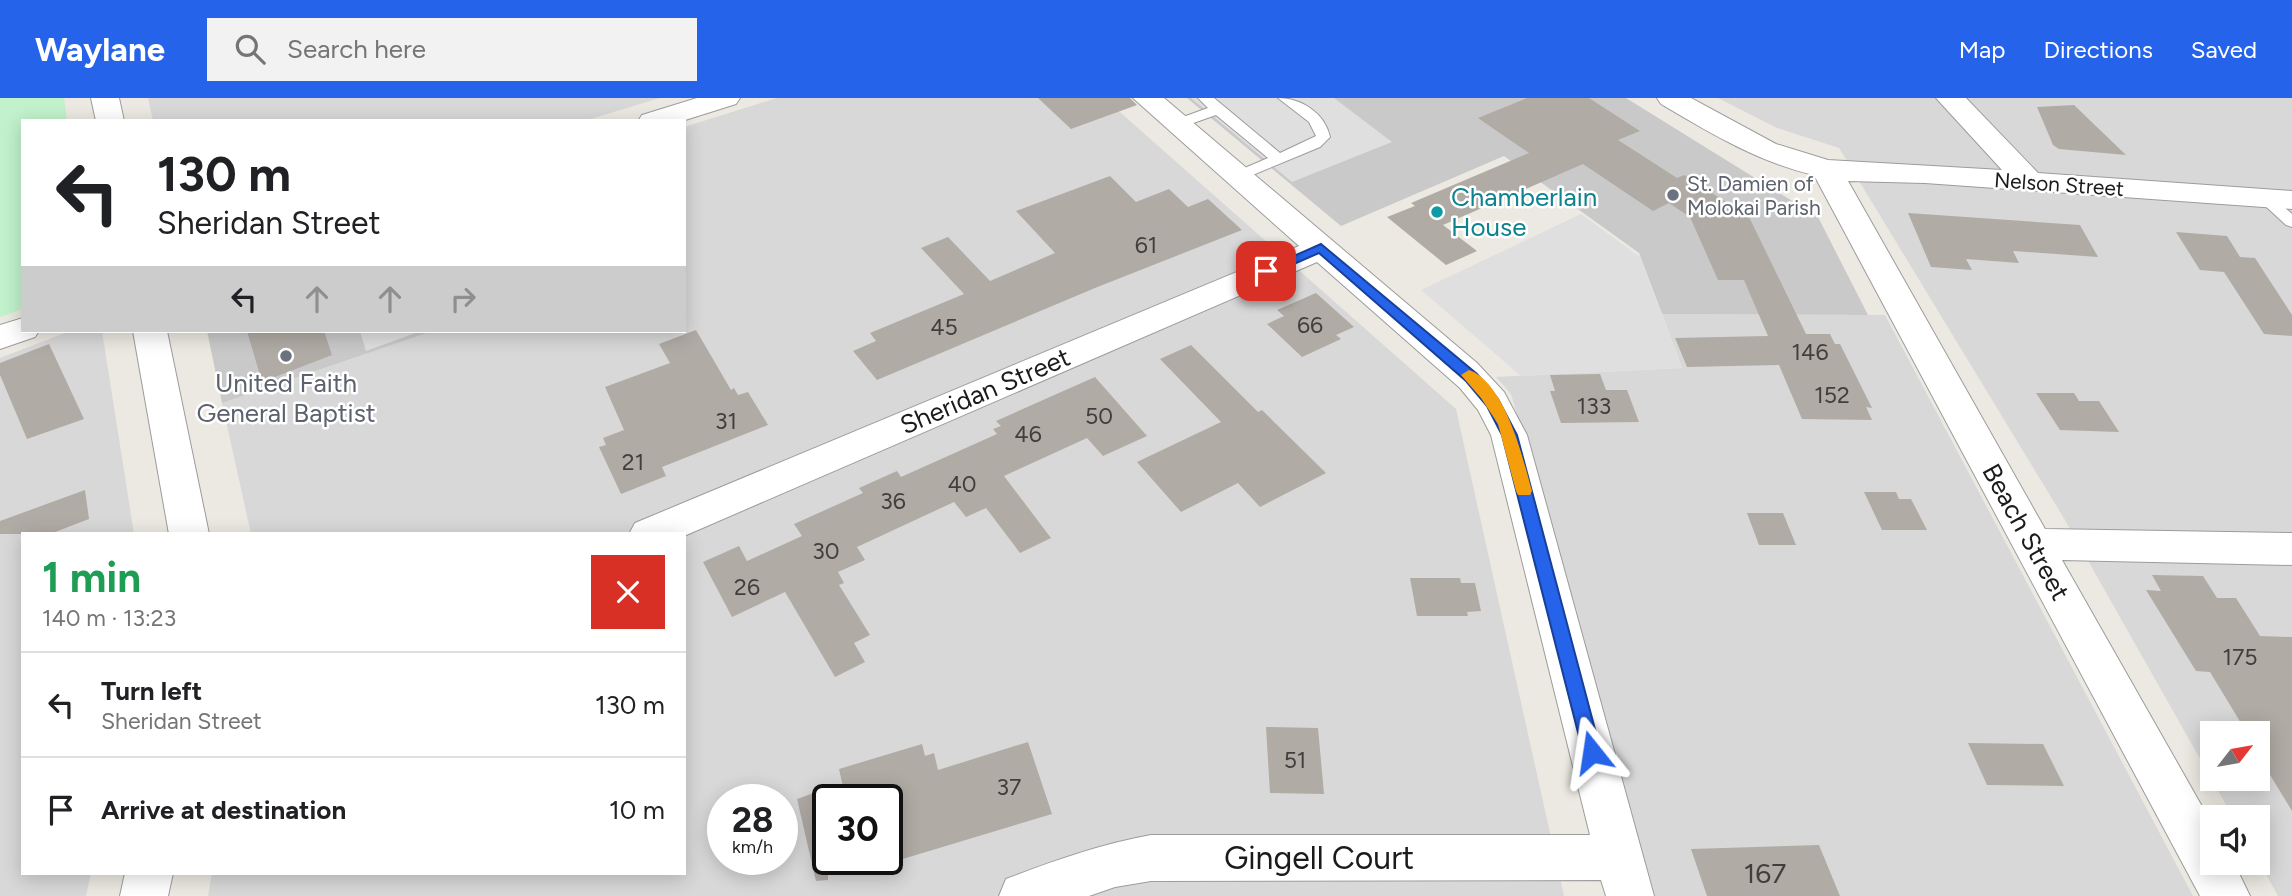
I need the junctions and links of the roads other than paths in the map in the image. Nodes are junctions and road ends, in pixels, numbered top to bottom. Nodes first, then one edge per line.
1 (105, 98) edge
2 (726, 98) edge
3 (1147, 98) edge
4 (1205, 98) edge
5 (1285, 98) edge
6 (1671, 98) edge
7 (1950, 98) edge
8 (1219, 109) junction
9 (110, 119) edge
10 (658, 119) edge
11 (1177, 124) junction
12 (1278, 159) junction
13 (1826, 169) junction
14 (1238, 176) junction
15 (2029, 181) junction
16 (2278, 199) edge
17 (2292, 222) edge
18 (1321, 248) junction
19 (21, 329) edge
20 (150, 333) edge
21 (0, 337) edge
22 (189, 532) edge
23 (654, 532) edge
24 (2032, 544) junction
25 (2292, 549) edge
26 (149, 875) edge
27 (1625, 877) edge
28 (144, 896) edge
29 (1023, 896) edge
30 (2226, 896) edge

1 - 9 street
2 - 10 street
3 - 11 street
4 - 8 lane
5 - 12 lane
6 - 13 street, Nelson Street
7 - 15 street
8 - 11 lane
8 - 12 lane
11 - 14 street
12 - 14 lane
13 - 15 street, Nelson Street
13 - 24 street, Beach Street
14 - 18 street
15 - 16 street, Nelson Street
16 - 17 lane
18 - 23 street, Sheridan Street
18 - 27 street
19 - 21 street
20 - 22 street
24 - 25 street
24 - 30 street, Beach Street
26 - 28 street
27 - 29 street, Gingell Court

